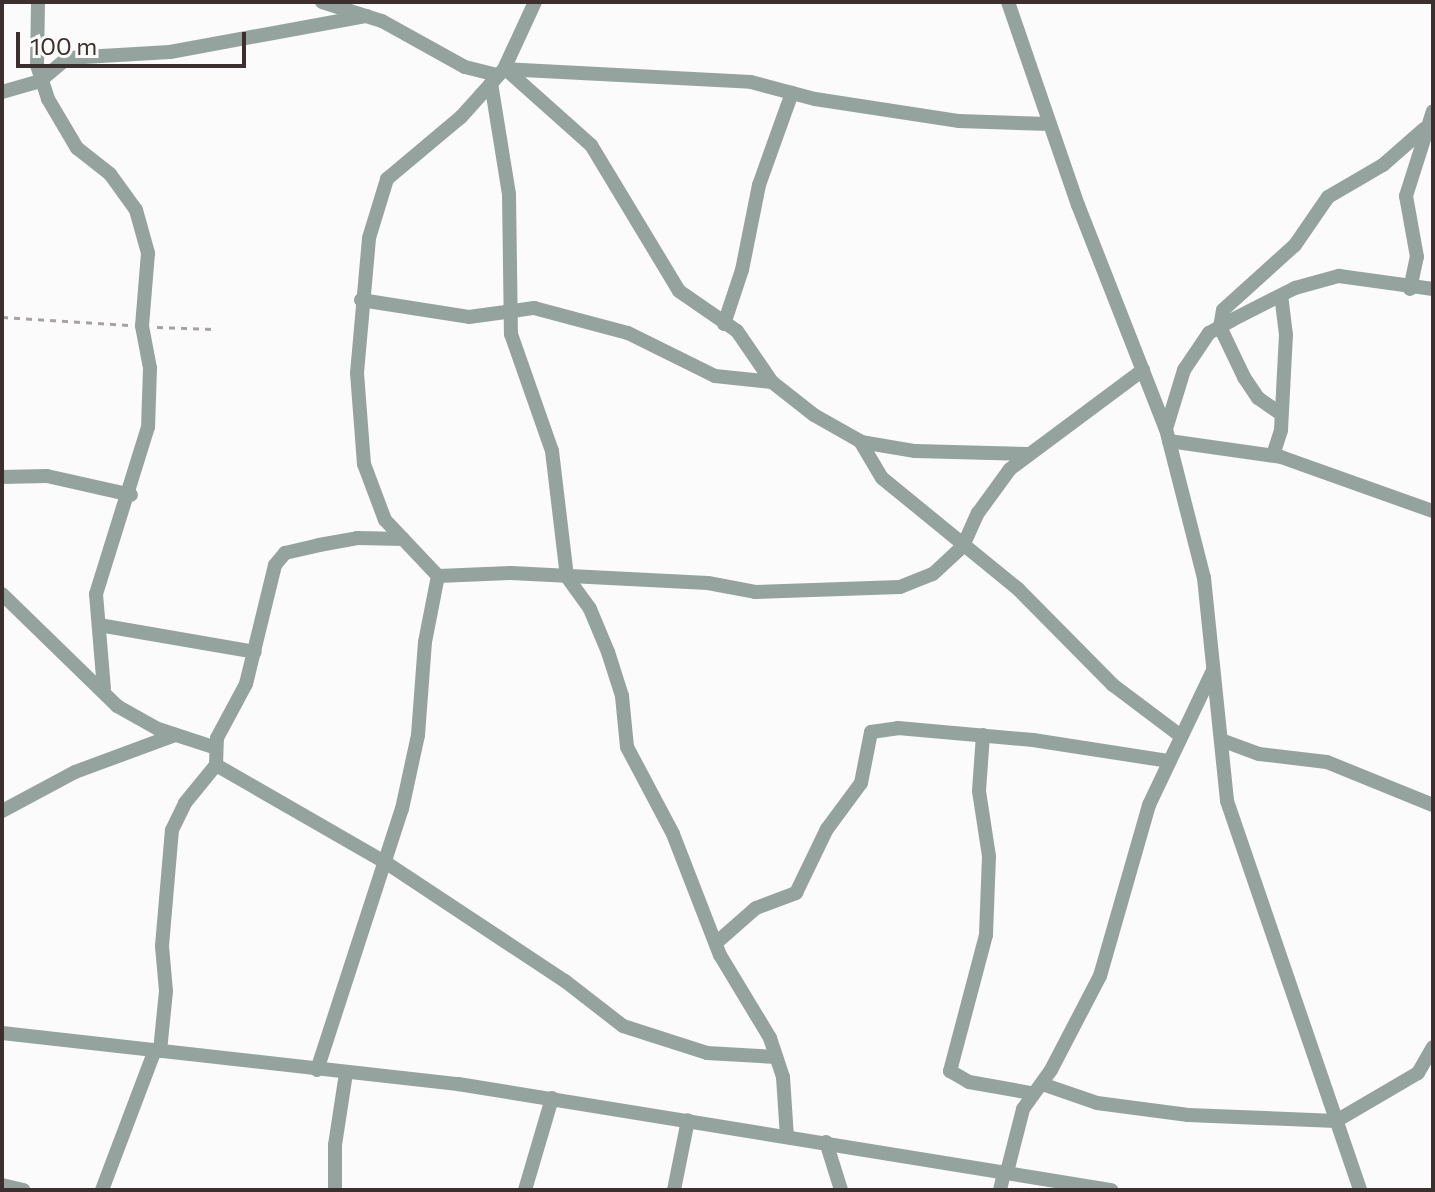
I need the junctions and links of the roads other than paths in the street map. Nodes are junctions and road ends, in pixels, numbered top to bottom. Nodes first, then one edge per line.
1 (38, 2) edge
2 (322, 2) edge
3 (535, 2) edge
4 (1008, 2) edge
5 (367, 16) junction
6 (501, 75) junction
7 (40, 81) junction
8 (2, 92) edge
9 (792, 93) junction
10 (1433, 111) edge
11 (1050, 124) junction
12 (1424, 129) junction
13 (1410, 289) junction
14 (1433, 289) edge
15 (1281, 297) junction
16 (361, 300) junction
17 (509, 308) junction
18 (724, 324) junction
19 (1220, 327) junction
20 (1143, 370) junction
21 (772, 382) junction
22 (1281, 414) junction
23 (1167, 435) junction
24 (860, 441) junction
25 (1028, 454) junction
26 (1273, 455) junction
27 (2, 477) edge
28 (131, 495) junction
29 (1433, 511) edge
30 (403, 539) junction
31 (963, 546) junction
32 (438, 576) junction
33 (567, 577) junction
34 (2, 594) edge
35 (99, 625) junction
36 (255, 652) junction
37 (1213, 670) junction
38 (104, 689) junction
39 (175, 735) junction
40 (983, 735) junction
41 (1181, 736) junction
42 (1221, 740) junction
43 (216, 748) junction
44 (1169, 761) junction
45 (216, 765) junction
46 (1433, 805) edge
47 (2, 811) edge
48 (385, 862) junction
49 (716, 943) junction
50 (2, 1033) edge
51 (158, 1050) junction
52 (1431, 1055) edge
53 (776, 1057) junction
54 (317, 1070) junction
55 (346, 1073) junction
56 (1037, 1089) junction
57 (552, 1098) junction
58 (688, 1120) junction
59 (1336, 1121) junction
60 (787, 1137) junction
61 (826, 1142) junction
62 (1006, 1172) junction
63 (2, 1185) edge
64 (23, 1190) edge
65 (102, 1190) edge
66 (335, 1190) edge
67 (525, 1190) edge
68 (674, 1190) edge
69 (841, 1190) edge
70 (1000, 1190) edge
71 (1111, 1190) edge
72 (1360, 1190) edge

1 - 7 street
2 - 5 street
3 - 6 street
4 - 11 street
5 - 6 street
5 - 7 street
6 - 9 street
6 - 16 street
6 - 17 street
6 - 18 street
7 - 8 street
7 - 28 street
9 - 11 street
9 - 18 street
10 - 12 street
11 - 20 street
12 - 13 street
12 - 19 street
13 - 14 street
13 - 15 street
15 - 19 street
15 - 22 street
16 - 17 street
16 - 30 street
17 - 21 street
17 - 33 street
18 - 21 street
19 - 22 street
19 - 23 street
20 - 23 street
20 - 25 street
21 - 24 street
22 - 26 street
23 - 26 street
23 - 37 street
24 - 25 street
24 - 31 street
25 - 31 street
26 - 29 street
27 - 28 street
28 - 35 street
30 - 32 street
30 - 36 street
31 - 33 street
31 - 41 street
32 - 33 street
32 - 48 street
33 - 49 street
34 - 38 street
35 - 36 street
35 - 38 street
36 - 43 street
37 - 41 street
37 - 42 street
38 - 39 street
39 - 43 street
39 - 47 street
40 - 44 street
40 - 49 street
40 - 56 street
41 - 44 street
42 - 46 street
42 - 59 street
43 - 45 street
44 - 56 street
45 - 48 street
45 - 51 street
48 - 53 street
48 - 54 street
49 - 53 street
50 - 51 street
51 - 54 street
51 - 65 street
52 - 59 street
53 - 60 street
54 - 55 street
55 - 57 street
55 - 66 street
56 - 59 street
56 - 62 street
57 - 58 street
57 - 67 street
58 - 60 street
58 - 68 street
59 - 72 street
60 - 61 street
61 - 62 street
61 - 69 street
62 - 70 street
62 - 71 street
63 - 64 street

